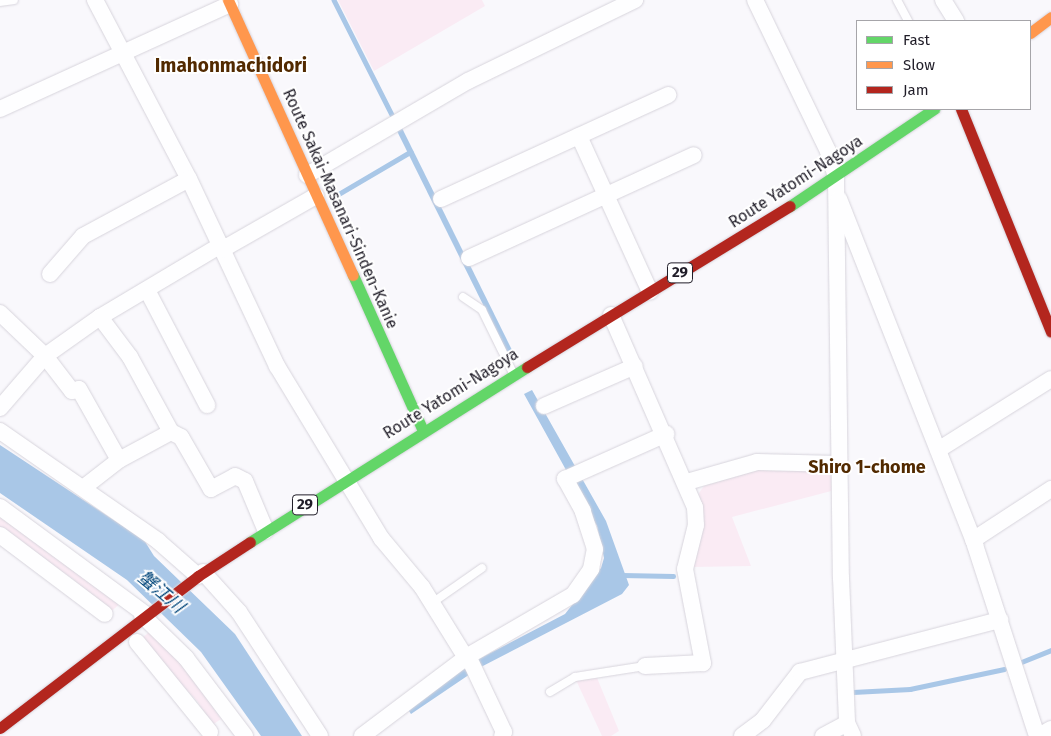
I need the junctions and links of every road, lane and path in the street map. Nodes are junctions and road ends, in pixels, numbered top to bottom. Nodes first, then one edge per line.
1 (14, 0) edge
2 (95, 0) edge
3 (635, 0) edge
4 (755, 0) edge
5 (897, 0) edge
6 (943, 0) edge
7 (0, 2) edge
8 (229, 2) edge
9 (1051, 17) edge
10 (907, 20) edge
11 (955, 20) edge
12 (1031, 33) edge
13 (122, 54) junction
14 (668, 95) dead end
15 (0, 109) edge
16 (933, 110) edge
17 (961, 110) edge
18 (579, 136) junction
19 (694, 156) dead end
20 (307, 175) junction
21 (188, 179) junction
22 (836, 184) junction
23 (316, 196) junction
24 (606, 196) junction
25 (441, 199) dead end
26 (222, 247) junction
27 (469, 258) dead end
28 (50, 274) dead end
29 (147, 290) junction
30 (650, 292) junction
31 (463, 297) dead end
32 (0, 313) edge
33 (611, 315) junction
34 (100, 317) junction
35 (1051, 332) edge
36 (45, 356) junction
37 (635, 366) junction
38 (514, 375) junction
39 (1051, 379) edge
40 (207, 404) dead end
41 (544, 406) dead end
42 (0, 408) edge
43 (0, 431) edge
44 (423, 431) junction
45 (171, 432) junction
46 (666, 434) junction
47 (938, 450) junction
48 (119, 460) junction
49 (839, 464) junction
50 (347, 478) junction
51 (687, 482) junction
52 (82, 488) junction
53 (1051, 489) edge
54 (0, 507) edge
55 (266, 531) junction
56 (0, 535) edge
57 (973, 540) junction
58 (482, 568) dead end
59 (197, 576) junction
60 (432, 602) junction
61 (105, 614) dead end
62 (143, 614) junction
63 (1000, 620) junction
64 (137, 642) dead end
65 (844, 660) junction
66 (470, 662) junction
67 (644, 666) joint
68 (550, 692) dead end
69 (236, 721) junction
70 (3, 726) edge
71 (850, 729) edge
72 (1051, 729) edge
73 (208, 734) edge
74 (745, 735) edge
75 (245, 736) edge
76 (320, 736) edge
77 (362, 736) edge
78 (502, 736) edge
79 (823, 736) edge
80 (1038, 736) edge

1 - 7 lane
2 - 13 street
3 - 20 street
4 - 22 street
5 - 10 lane
6 - 11 street
8 - 13 street
8 - 20 main road, Route Sakai-Masanari-Sinden-Kanie
9 - 12 main road
13 - 15 street
13 - 21 street
14 - 18 street
16 - 22 main road, Route Yatomi-Nagoya / 29
17 - 35 main road
18 - 24 street
18 - 25 street
19 - 24 street
20 - 23 main road, Route Sakai-Masanari-Sinden-Kanie
21 - 26 street
21 - 28 street
22 - 30 main road, Route Yatomi-Nagoya / 29
22 - 47 street
22 - 49 street
23 - 26 street
23 - 44 main road, Route Sakai-Masanari-Sinden-Kanie
24 - 27 street
24 - 30 street
26 - 29 street
26 - 50 street
29 - 34 street
29 - 40 street
30 - 33 main road, Route Yatomi-Nagoya / 29
31 - 38 lane
32 - 36 street
33 - 37 street
33 - 38 main road, Route Yatomi-Nagoya / 29
34 - 36 street
34 - 45 street
36 - 42 street
36 - 48 street
37 - 41 street
37 - 46 street
38 - 44 main road, Route Yatomi-Nagoya / 29
39 - 47 street
43 - 52 street
44 - 50 main road, Route Yatomi-Nagoya / 29
45 - 48 street
45 - 55 street
46 - 51 street
46 - 66 street
47 - 57 street
48 - 52 street
49 - 51 street
49 - 65 street
50 - 55 main road, Route Yatomi-Nagoya / 29
50 - 60 street
51 - 67 street
52 - 59 street
53 - 57 street
54 - 62 street
55 - 59 main road, Route Yatomi-Nagoya / 29
56 - 61 street
57 - 63 street
58 - 60 lane
59 - 62 main road, Route Yatomi-Nagoya / 29
59 - 76 street
60 - 66 street
62 - 69 street
62 - 70 main road, Route Yatomi-Nagoya / 29
63 - 65 street
63 - 80 street
64 - 73 street
65 - 71 street
65 - 74 street
66 - 77 street
66 - 78 street
67 - 68 lane
69 - 73 street
69 - 75 street
71 - 79 street
72 - 80 street

